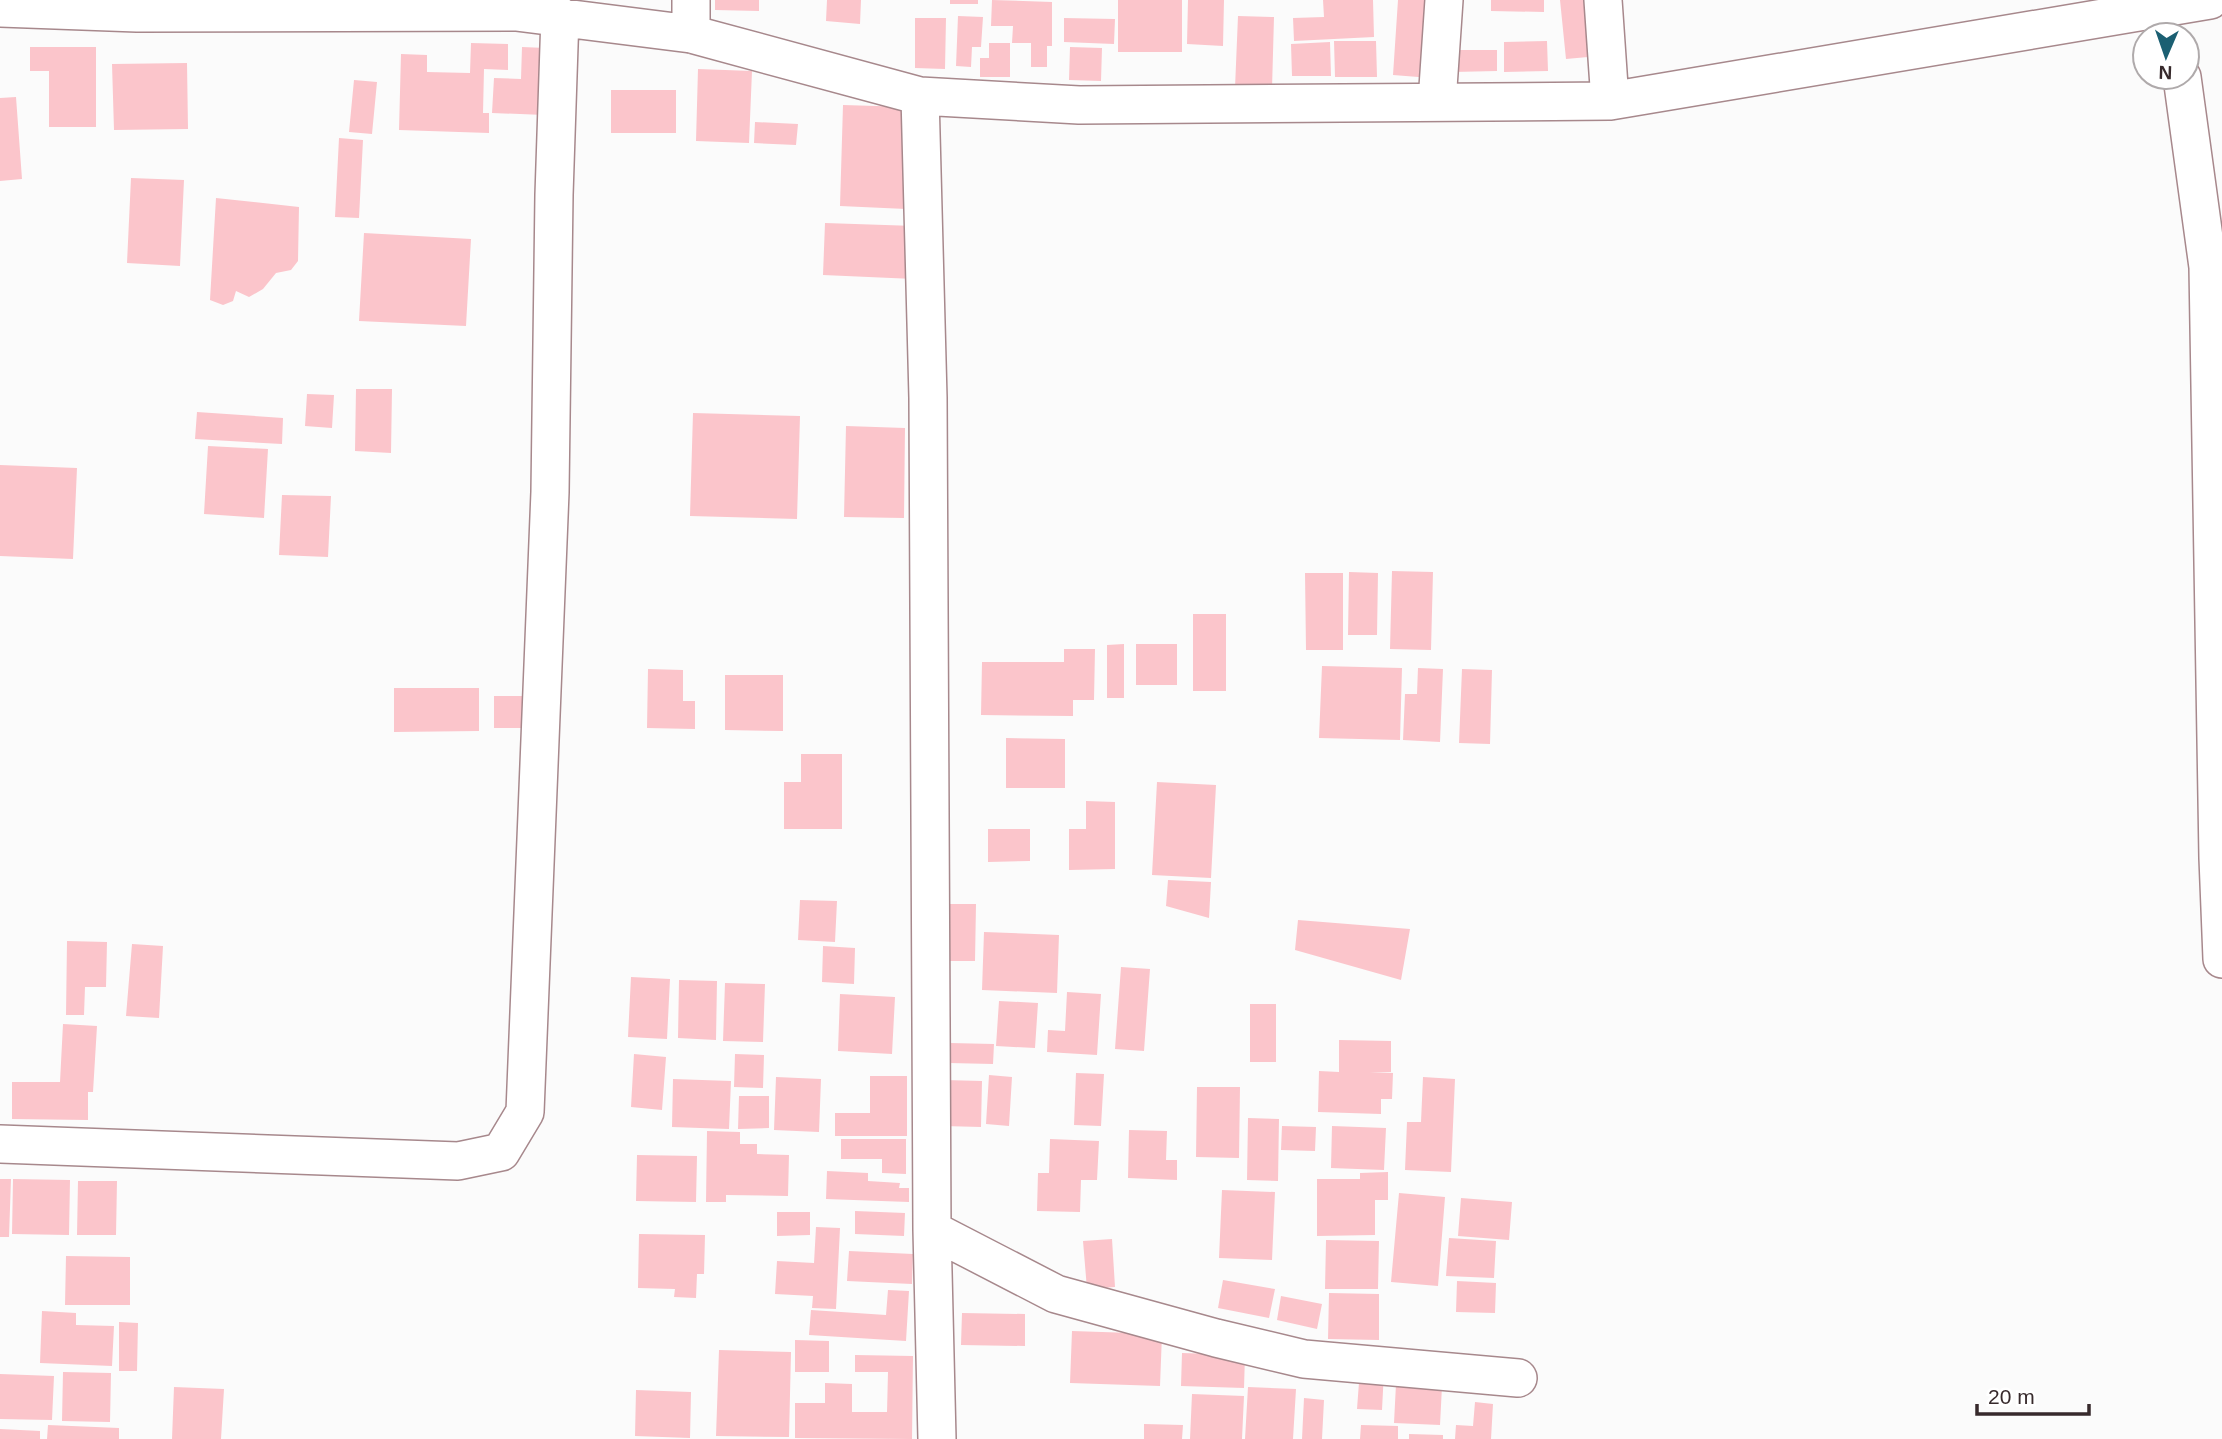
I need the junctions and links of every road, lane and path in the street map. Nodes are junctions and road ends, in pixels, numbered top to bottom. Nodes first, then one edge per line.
1 (1444, 0) edge
2 (1603, 0) edge
3 (2210, 0) edge
4 (0, 8) edge
5 (560, 16) junction
6 (691, 17) edge
7 (2175, 20) edge
8 (2184, 91) edge
9 (919, 96) junction
10 (1610, 101) junction
11 (1437, 102) junction
12 (2220, 859) edge
13 (2222, 959) edge
14 (0, 1144) edge
15 (932, 1230) junction
16 (1518, 1378) dead end
17 (937, 1439) edge

1 - 11 street
2 - 10 street
3 - 7 street
4 - 5 street
5 - 6 street
5 - 14 street
6 - 9 street
7 - 10 street
8 - 12 street
9 - 11 street
9 - 15 street
10 - 11 street
12 - 13 street
15 - 16 street
15 - 17 street

